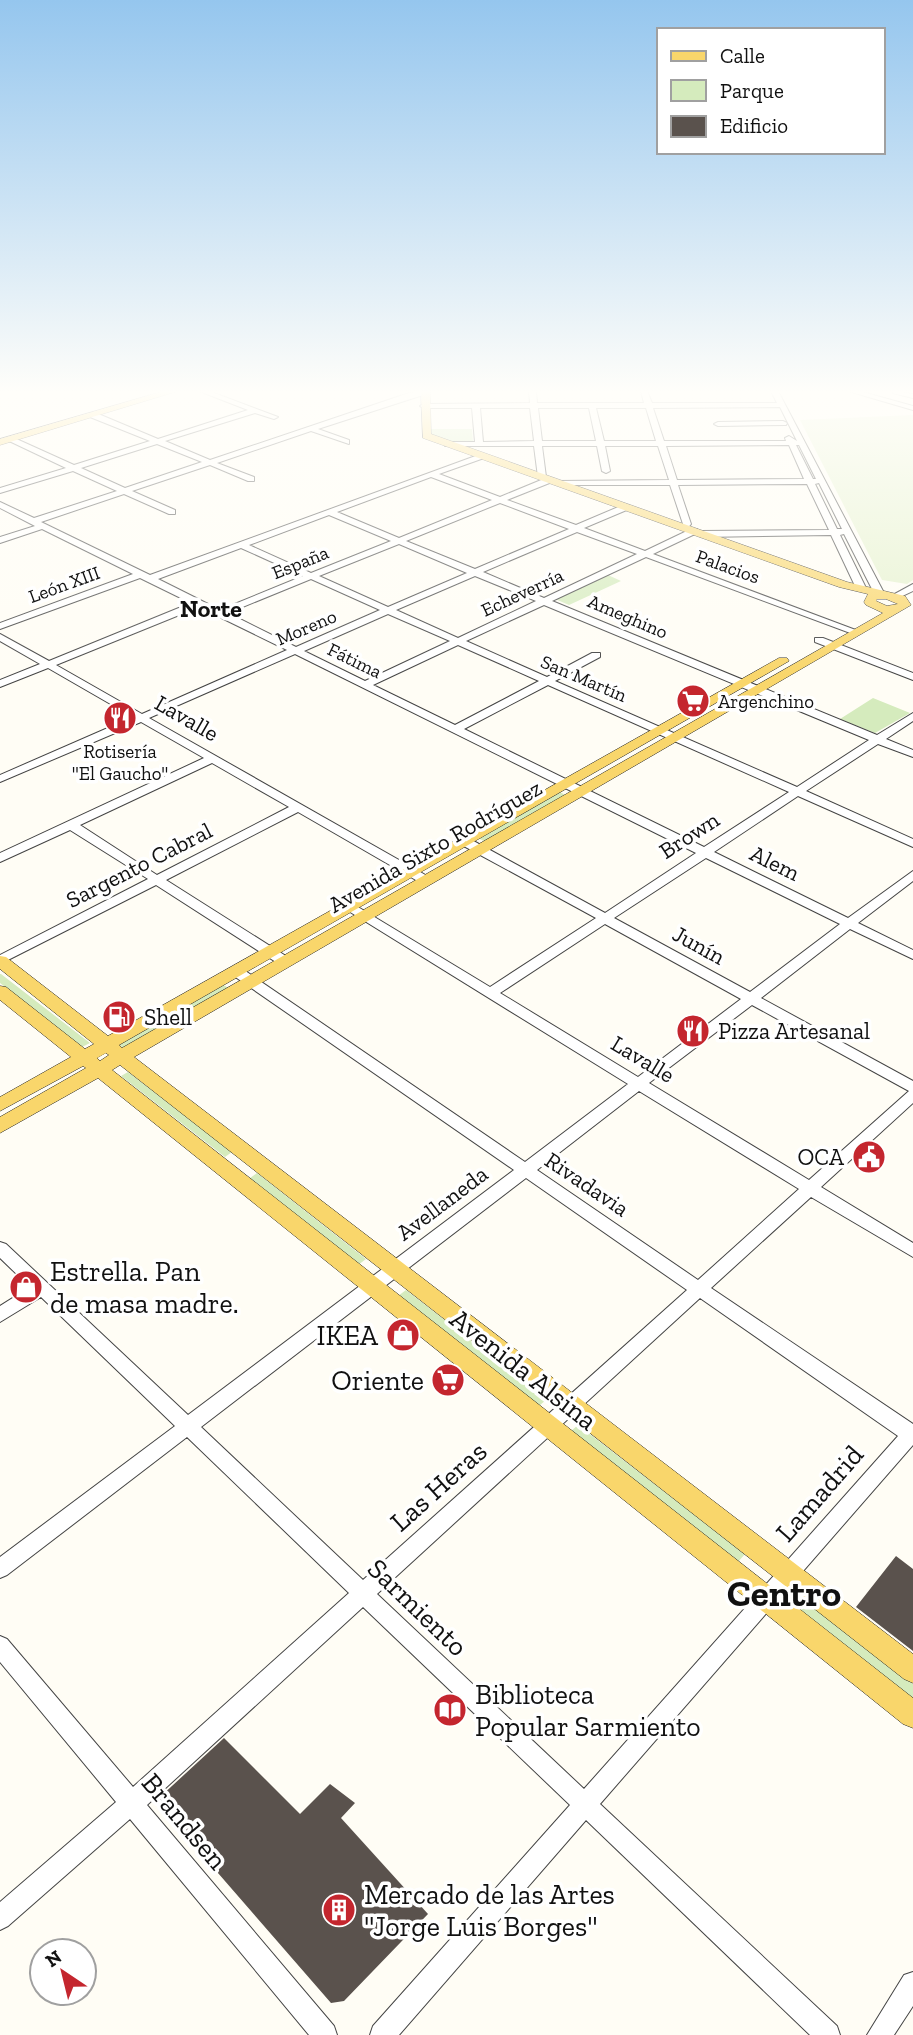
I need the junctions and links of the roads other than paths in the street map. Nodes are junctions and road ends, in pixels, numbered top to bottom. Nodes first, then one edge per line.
1 (112, 486) edge
2 (138, 486) edge
3 (398, 486) edge
4 (462, 486) edge
5 (535, 486) edge
6 (567, 486) edge
7 (673, 486) edge
8 (812, 486) edge
9 (824, 486) edge
10 (123, 491) junction
11 (499, 500) junction
12 (0, 505) edge
13 (626, 507) junction
14 (172, 512) dead end
15 (329, 512) junction
16 (39, 523) junction
17 (576, 528) junction
18 (693, 531) junction
19 (835, 532) junction
20 (847, 532) junction
21 (0, 540) edge
22 (399, 541) junction
23 (241, 545) junction
24 (643, 553) junction
25 (475, 572) junction
26 (145, 576) junction
27 (311, 576) junction
28 (913, 587) edge
29 (862, 588) junction
30 (544, 600) junction
31 (896, 602) edge
32 (200, 603) junction
33 (388, 610) junction
34 (220, 613) junction
35 (0, 626) edge
36 (849, 629) junction
37 (0, 637) edge
38 (458, 641) junction
39 (826, 643) junction
40 (295, 650) junction
41 (596, 655) dead end
42 (49, 664) junction
43 (913, 677) edge
44 (547, 681) junction
45 (0, 684) edge
46 (365, 685) junction
47 (751, 686) junction
48 (913, 716) edge
49 (140, 718) junction
50 (456, 729) junction
51 (659, 729) junction
52 (675, 736) junction
53 (878, 740) junction
54 (913, 754) edge
55 (212, 759) junction
56 (1, 778) edge
57 (565, 783) junction
58 (581, 791) junction
59 (798, 792) junction
60 (297, 808) junction
61 (71, 825) junction
62 (464, 841) junction
63 (913, 844) edge
64 (480, 849) junction
65 (705, 852) junction
66 (0, 858) edge
67 (409, 872) junction
68 (913, 875) edge
69 (158, 880) junction
70 (425, 880) junction
71 (348, 907) junction
72 (362, 916) junction
73 (605, 917) junction
74 (850, 923) junction
75 (269, 952) junction
76 (913, 955) edge
77 (0, 960) edge
78 (284, 961) junction
79 (236, 971) junction
80 (251, 981) junction
81 (0, 991) edge
82 (491, 993) junction
83 (750, 998) junction
84 (112, 1051) junction
85 (90, 1064) junction
86 (638, 1084) junction
87 (913, 1087) edge
88 (913, 1095) edge
89 (0, 1105) edge
90 (0, 1126) edge
91 (251, 1159) junction
92 (524, 1169) junction
93 (229, 1174) junction
94 (810, 1186) junction
95 (0, 1248) edge
96 (913, 1251) edge
97 (393, 1269) junction
98 (371, 1286) junction
99 (699, 1287) junction
100 (42, 1288) junction
101 (0, 1315) edge
102 (569, 1405) junction
103 (547, 1425) junction
104 (187, 1426) junction
105 (912, 1434) edge
106 (0, 1569) edge
107 (789, 1572) junction
108 (363, 1593) junction
109 (766, 1598) junction
110 (0, 1646) edge
111 (913, 1670) edge
112 (913, 1714) edge
113 (132, 1803) junction
114 (585, 1804) junction
115 (0, 1918) edge
116 (913, 1984) edge
117 (325, 2035) edge
118 (382, 2035) edge
119 (828, 2035) edge
120 (879, 2035) edge

1 - 10 street
2 - 10 street
3 - 15 street, León XIII
4 - 11 street, Palacios
5 - 11 street, España
6 - 13 main road
7 - 18 street
8 - 19 street
9 - 20 street
10 - 14 street
10 - 16 street
11 - 17 street, Palacios
11 - 22 street, España
12 - 16 street, Fátima
13 - 17 street, Moreno
13 - 18 main road
15 - 22 street, Ameghino
15 - 23 street, León XIII
16 - 21 street
16 - 26 street, Fátima
17 - 24 street, Palacios
17 - 25 street, Moreno
18 - 19 street
18 - 24 street, Echeverría
18 - 29 main road
19 - 20 street
19 - 29 street
20 - 31 street
22 - 25 street, Ameghino
22 - 27 street, España
23 - 26 street, León XIII
23 - 27 street, San Martín
24 - 30 street, Echeverría
24 - 36 street, Palacios
25 - 30 street, Ameghino
25 - 33 street, Moreno
26 - 32 street, Fátima
26 - 35 street, León XIII
27 - 33 street, San Martín
27 - 34 street, España
28 - 31 street, Avenida Sixto Rodríguez
29 - 31 main road
30 - 38 street, Echeverría
30 - 47 street, Ameghino
31 - 36 main road, Avenida Sixto Rodríguez
31 - 36 main road, Avenida Sixto Rodríguez
32 - 34 street, Fátima
32 - 42 street
33 - 38 street, San Martín
33 - 40 street, Moreno
34 - 40 street, Fátima
36 - 39 main road, Avenida Sixto Rodríguez
37 - 42 street, Lavalle
38 - 44 street, San Martín
38 - 46 street, Echeverría
39 - 43 street
39 - 47 main road, Avenida Sixto Rodríguez
40 - 46 street, Fátima
40 - 49 street, Moreno
41 - 44 street
42 - 45 street
42 - 49 street, Lavalle
44 - 50 street
44 - 51 street, San Martín
46 - 50 street, Fátima
47 - 51 main road, Avenida Sixto Rodríguez
47 - 52 main road, Avenida Sixto Rodríguez
47 - 53 street, Ameghino
48 - 53 street, Brown
49 - 55 street, Lavalle
49 - 56 street, Moreno
50 - 57 street, Fátima
51 - 52 street, San Martín
51 - 57 main road, Avenida Sixto Rodríguez
52 - 58 main road, Avenida Sixto Rodríguez
52 - 59 street, San Martín
53 - 54 street, Ameghino
53 - 59 street, Brown
55 - 60 street, Lavalle
55 - 61 street
57 - 58 street, Fátima
57 - 62 main road, Avenida Sixto Rodríguez
58 - 64 main road, Avenida Sixto Rodríguez
58 - 65 street, Alem
59 - 63 street, San Martín
59 - 65 street, Brown
60 - 67 street, Lavalle
60 - 69 street, Sargento Cabral
61 - 66 street
61 - 69 street
62 - 64 street, Junín
62 - 67 main road, Avenida Sixto Rodríguez
64 - 70 main road, Avenida Sixto Rodríguez
64 - 73 street, Junín
65 - 73 street, Brown
65 - 74 street, Alem
67 - 70 street, Lavalle
67 - 71 main road, Avenida Sixto Rodríguez
68 - 74 street, Avellaneda
69 - 75 street
69 - 77 street, Sargento Cabral
70 - 72 main road, Avenida Sixto Rodríguez
71 - 72 street, Lavalle
71 - 75 main road, Avenida Sixto Rodríguez
72 - 78 main road, Avenida Sixto Rodríguez
72 - 82 street, Lavalle
73 - 82 street, Brown
73 - 83 street, Junín
74 - 76 street, Alem
74 - 83 street, Avellaneda
75 - 78 street
75 - 79 main road, Avenida Sixto Rodríguez
77 - 84 main road, Avenida Alsina
78 - 80 main road, Avenida Sixto Rodríguez
79 - 80 street, Rivadavia
79 - 84 main road, Avenida Sixto Rodríguez
80 - 84 main road, Avenida Sixto Rodríguez
80 - 92 street, Rivadavia
81 - 85 main road, Avenida Alsina
82 - 86 street, Lavalle
83 - 86 street, Avellaneda
83 - 87 street, Junín
84 - 85 main road, Avenida Sixto Rodríguez
84 - 91 main road, Avenida Alsina
85 - 89 main road, Avenida Sixto Rodríguez
85 - 90 main road, Avenida Sixto Rodríguez
85 - 93 main road, Avenida Alsina
86 - 92 street, Avellaneda
86 - 94 street, Lavalle
88 - 94 street, Las Heras
91 - 93 main road
91 - 97 main road, Avenida Alsina
92 - 97 street, Avellaneda
92 - 99 street, Rivadavia
93 - 98 main road, Avenida Alsina
94 - 96 street, Lavalle
94 - 99 street, Las Heras
95 - 100 street, Sarmiento
97 - 98 street, Avellaneda
97 - 102 main road, Avenida Alsina
98 - 103 main road, Avenida Alsina
98 - 104 street, Avellaneda
99 - 102 street, Las Heras
99 - 105 street, Rivadavia
100 - 101 street
100 - 104 street, Sarmiento
102 - 103 street, Las Heras
102 - 107 main road, Avenida Alsina
103 - 108 street, Las Heras
103 - 109 main road, Avenida Alsina
104 - 106 street, Avellaneda
104 - 108 street, Sarmiento
105 - 107 street, Lamadrid
107 - 109 street, Lamadrid
107 - 111 main road, Avenida Alsina
108 - 113 street, Las Heras
108 - 114 street, Sarmiento
109 - 112 main road, Avenida Alsina
109 - 114 street, Lamadrid
110 - 113 street, Brandsen
113 - 115 street, Las Heras
113 - 117 street, Brandsen
114 - 118 street, Lamadrid
114 - 119 street, Sarmiento
116 - 120 street

